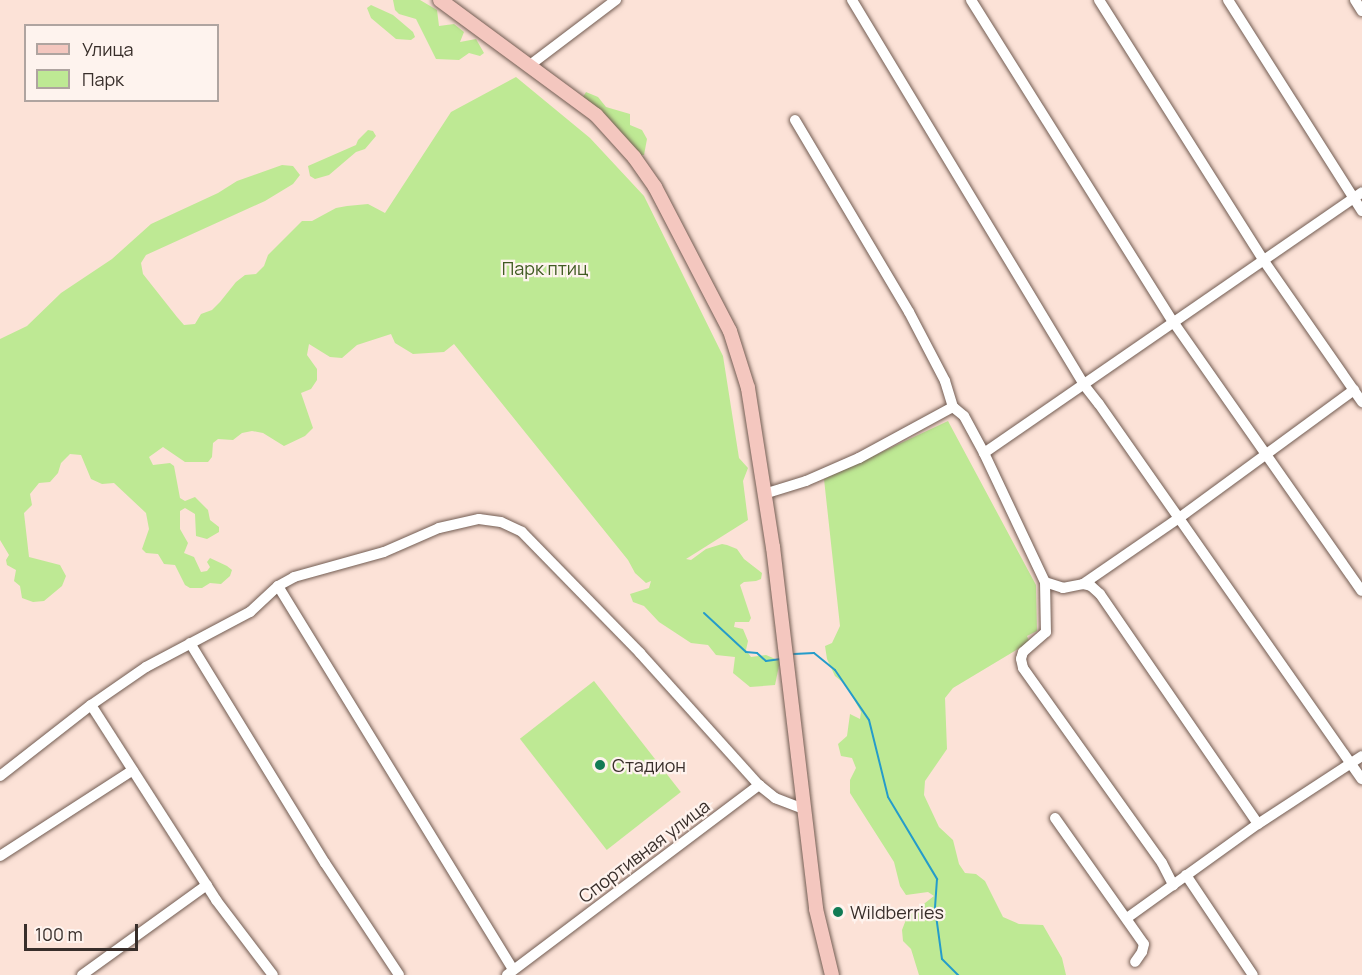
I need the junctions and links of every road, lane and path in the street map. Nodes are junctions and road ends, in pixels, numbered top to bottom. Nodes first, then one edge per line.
1 (440, 0) edge
2 (616, 0) edge
3 (852, 0) edge
4 (971, 0) edge
5 (1099, 0) edge
6 (1227, 0) edge
7 (1355, 0) edge
8 (1362, 11) edge
9 (530, 65) junction
10 (795, 120) dead end
11 (1358, 195) edge
12 (1362, 211) edge
13 (1264, 261) junction
14 (1174, 323) junction
15 (1084, 385) junction
16 (1354, 390) junction
17 (1362, 402) edge
18 (953, 406) junction
19 (984, 453) junction
20 (1265, 454) junction
21 (764, 494) junction
22 (1179, 518) junction
23 (1045, 582) junction
24 (1083, 584) junction
25 (279, 586) junction
26 (1362, 591) edge
27 (190, 643) junction
28 (91, 705) junction
29 (1362, 756) edge
30 (1352, 764) junction
31 (133, 770) junction
32 (0, 776) edge
33 (1362, 779) edge
34 (759, 785) junction
35 (806, 810) junction
36 (1055, 818) dead end
37 (1258, 824) junction
38 (0, 856) edge
39 (1186, 875) junction
40 (207, 885) junction
41 (1173, 885) junction
42 (1127, 918) junction
43 (1135, 962) dead end
44 (510, 973) edge
45 (82, 975) edge
46 (273, 975) edge
47 (399, 975) edge
48 (832, 975) edge
49 (1253, 975) edge

1 - 9 main road
2 - 9 street
3 - 15 street
4 - 14 street
5 - 13 street
6 - 11 street
7 - 8 street
9 - 21 main road
10 - 18 street
11 - 12 street
11 - 13 street
13 - 14 street
13 - 16 street
14 - 15 street
14 - 20 street
15 - 19 street
15 - 22 street
16 - 17 street
16 - 20 street
18 - 19 street
18 - 21 street
19 - 23 street
20 - 22 street
20 - 26 street
21 - 35 main road
22 - 24 street
22 - 30 street
23 - 24 street
23 - 41 street
24 - 37 street
25 - 27 street
25 - 34 street
25 - 44 street
27 - 28 street
27 - 47 street
28 - 31 street
28 - 32 street
29 - 30 street
30 - 33 street
30 - 37 street
31 - 38 street
31 - 40 street
34 - 35 street
34 - 44 street, Спортивная улица
35 - 48 main road
36 - 42 street
37 - 39 street
39 - 41 street
39 - 49 street
40 - 45 street
40 - 46 street
41 - 42 street
42 - 43 street

